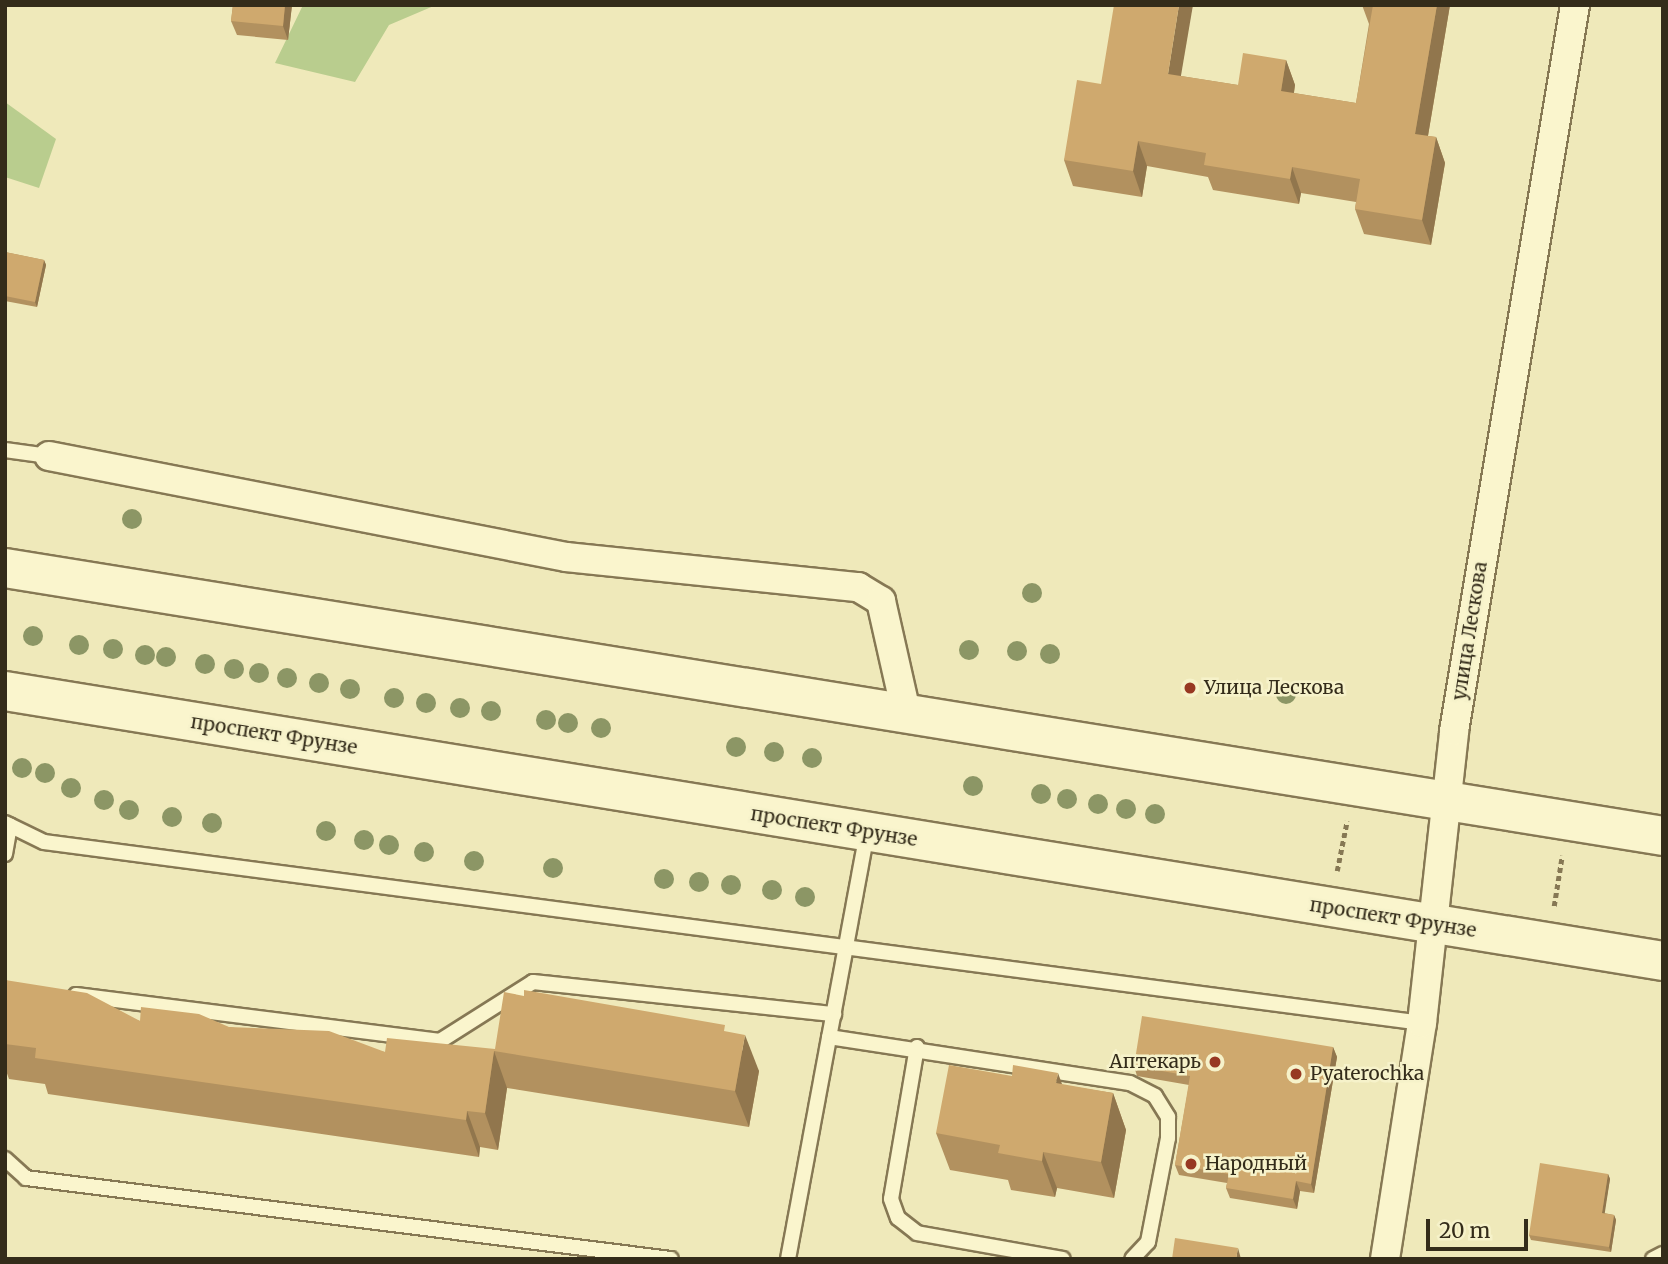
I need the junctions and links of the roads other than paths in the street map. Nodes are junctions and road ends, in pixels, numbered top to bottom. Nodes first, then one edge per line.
1 (1575, 5) edge
2 (5, 450) edge
3 (50, 456) joint
4 (5, 568) edge
5 (5, 691) edge
6 (907, 716) junction
7 (1447, 804) junction
8 (8, 824) edge
9 (867, 833) junction
10 (1663, 836) edge
11 (5, 854) edge
12 (1434, 925) junction
13 (846, 945) junction
14 (1663, 961) edge
15 (60, 993) edge
16 (834, 1014) junction
17 (1422, 1023) junction
18 (830, 1037) junction
19 (916, 1047) junction
20 (5, 1159) edge
21 (1663, 1254) edge
22 (671, 1259) edge
23 (788, 1259) edge
24 (1063, 1259) edge
25 (1132, 1259) edge
26 (1385, 1259) edge
27 (1653, 1259) edge

1 - 7 street, улица Лескова
2 - 3 lane
3 - 6 street
4 - 6 main road
5 - 9 main road, проспект Фрунзе
6 - 7 main road
7 - 10 main road
7 - 12 street, улица Лескова
8 - 11 lane
8 - 13 lane
9 - 12 main road, проспект Фрунзе
9 - 13 lane
12 - 14 main road, проспект Фрунзе
12 - 17 street, улица Лескова
13 - 16 lane
13 - 17 lane
15 - 16 lane
16 - 18 lane
17 - 26 street, улица Лескова
18 - 19 lane
18 - 23 lane
19 - 24 lane
19 - 25 lane
20 - 22 lane
21 - 27 lane

